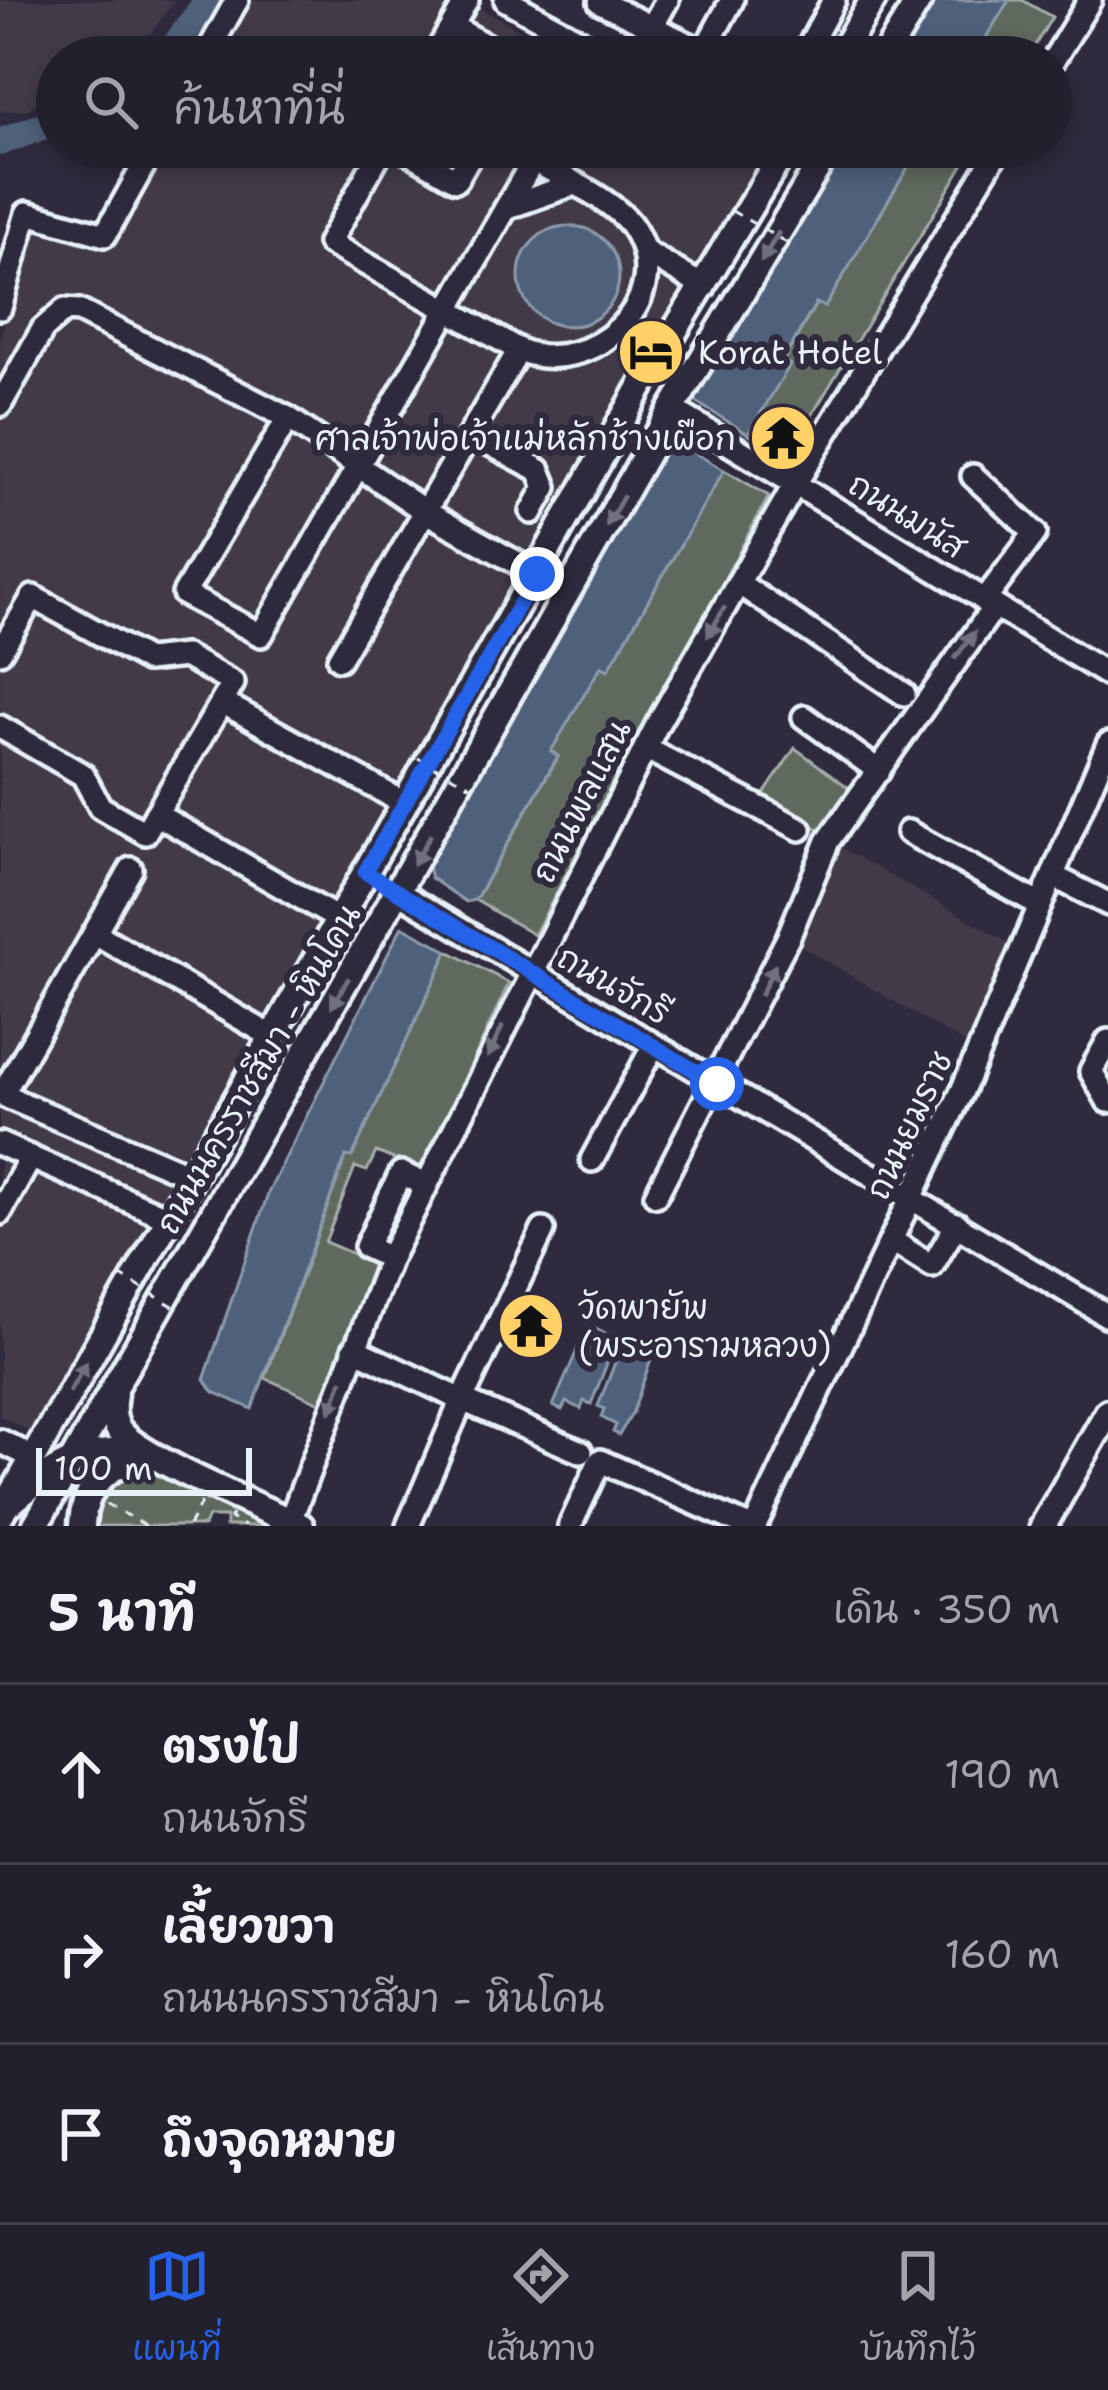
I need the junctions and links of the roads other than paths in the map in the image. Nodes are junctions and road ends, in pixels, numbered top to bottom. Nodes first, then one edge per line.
1 (236, 0) edge
2 (466, 0) edge
3 (506, 0) edge
4 (667, 0) edge
5 (731, 0) edge
6 (835, 0) edge
7 (919, 0) edge
8 (1092, 0) edge
9 (600, 2) edge
10 (868, 2) edge
11 (1108, 8) edge
12 (452, 26) junction
13 (653, 27) junction
14 (216, 36) edge
15 (446, 36) edge
16 (469, 36) edge
17 (571, 36) edge
18 (648, 36) edge
19 (672, 36) edge
20 (717, 36) edge
21 (815, 36) edge
22 (850, 36) edge
23 (897, 36) edge
24 (1069, 36) edge
25 (142, 168) edge
26 (371, 168) edge
27 (436, 168) edge
28 (463, 168) edge
29 (529, 168) edge
30 (552, 168) edge
31 (770, 168) edge
32 (817, 168) edge
33 (987, 168) edge
34 (571, 185) junction
35 (505, 208) junction
36 (9, 238) edge
37 (644, 251) junction
38 (704, 287) junction
39 (0, 308) edge
40 (447, 311) junction
41 (519, 350) junction
42 (640, 390) junction
43 (0, 405) edge
44 (673, 409) junction
45 (288, 418) junction
46 (471, 434) junction
47 (360, 462) junction
48 (973, 476) dead end
49 (795, 484) junction
50 (427, 512) junction
51 (532, 512) dead end
52 (537, 574) junction
53 (738, 583) junction
54 (989, 604) junction
55 (0, 652) edge
56 (340, 659) dead end
57 (1108, 675) edge
58 (904, 694) dead end
59 (222, 702) junction
60 (804, 717) dead end
61 (0, 727) edge
62 (1108, 744) edge
63 (645, 748) junction
64 (879, 771) junction
65 (404, 803) junction
66 (156, 814) junction
67 (800, 829) dead end
68 (908, 832) dead end
69 (131, 869) dead end
70 (365, 872) junction
71 (1053, 876) junction
72 (398, 892) junction
73 (1108, 904) edge
74 (1040, 905) junction
75 (338, 919) junction
76 (95, 933) junction
77 (529, 974) junction
78 (271, 1036) junction
79 (1108, 1041) edge
80 (653, 1047) junction
81 (717, 1084) junction
82 (1, 1095) edge
83 (1108, 1101) edge
84 (0, 1144) edge
85 (31, 1157) junction
86 (592, 1160) dead end
87 (191, 1176) junction
88 (656, 1195) dead end
89 (914, 1198) junction
90 (0, 1213) edge
91 (168, 1218) junction
92 (957, 1223) junction
93 (543, 1230) dead end
94 (891, 1240) junction
95 (1108, 1316) edge
96 (354, 1349) junction
97 (116, 1385) junction
98 (462, 1400) junction
99 (1108, 1412) edge
100 (53, 1420) junction
101 (0, 1441) edge
102 (79, 1450) junction
103 (581, 1452) dead end
104 (41, 1463) junction
105 (179, 1469) junction
106 (2, 1513) edge
107 (51, 1514) edge
108 (295, 1523) edge
109 (33, 1526) edge
110 (82, 1526) edge
111 (408, 1526) edge
112 (570, 1526) edge
113 (751, 1526) edge
114 (1043, 1526) edge

1 - 14 street
2 - 12 street
3 - 17 street
4 - 13 street
5 - 20 street
6 - 21 street
7 - 23 main road
8 - 11 street
8 - 24 street
9 - 13 street
10 - 22 main road
12 - 15 street
12 - 16 street
13 - 18 street
13 - 19 street
25 - 36 street
26 - 40 street
27 - 28 street
29 - 35 street
30 - 34 street
31 - 38 main road, ถนนนครราชสีมา - หินโคน
32 -> 44 main road, ถนนนครราชสีมา - หินโคน
33 - 49 street, ถนนพลแสน
34 - 35 street
34 - 37 street
35 - 40 street
36 - 39 street
37 - 38 street
37 - 41 street
38 - 42 main road, ถนนนครราชสีมา - หินโคน
40 - 41 street
40 - 47 street
41 - 46 street
42 - 44 main road
42 - 52 main road, ถนนนครราชสีมา - หินโคน
43 - 45 street
44 - 49 street, ถนนมนัส
44 -> 72 main road, ถนนนครราชสีมา - หินโคน
45 - 47 street
45 - 47 street
46 - 50 street
46 - 51 street
47 - 50 street
48 - 54 street
49 - 53 street, ถนนพลแสน
49 - 54 street, ถนนมนัส
50 - 52 street
50 - 56 street
52 - 65 main road, ถนนนครราชสีมา - หินโคน
53 - 58 street
53 -> 63 street, ถนนพลแสน
54 - 57 street, ถนนมนัส
64 -> 54 street
55 - 59 street
59 - 65 street
59 - 66 street
60 - 64 street
61 - 66 street
62 - 71 street, ถนนยมราช
63 - 67 street
63 - 77 street, ถนนพลแสน
81 -> 64 street
65 - 70 main road, ถนนนครราชสีมา - หินโคน
66 - 75 street
68 - 74 street
69 - 76 street
70 - 72 main road
70 - 75 main road, ถนนนครราชสีมา - หินโคน
71 - 73 street
71 - 74 street, ถนนยมราช
72 - 77 street, ถนนจักรี
72 -> 97 main road, ถนนนครราชสีมา - หินโคน
74 - 89 street, ถนนยมราช
75 - 78 main road, ถนนนครราชสีมา - หินโคน
76 - 78 street
76 - 82 street
77 - 80 street, ถนนจักรี
77 -> 96 street, ถนนพลแสน
78 - 87 main road, ถนนนครราชสีมา - หินโคน
79 - 83 street
80 - 81 street, ถนนจักรี
80 - 86 street
81 - 88 street
81 - 89 street, ถนนจักรี
82 - 87 street
84 - 85 street
85 - 90 street
85 - 91 street
87 - 91 main road, ถนนนครราชสีมา - หินโคน
89 - 92 street, ถนนจักรี
89 - 94 street, ถนนยมราช
100 -> 91 main road, ถนนนครราชสีมา - หินโคน
92 - 94 street
92 - 95 street, ถนนจักรี
93 - 98 street
94 - 113 street, ถนนยมราช
96 - 98 street
96 -> 108 street, ถนนพลแสน
97 - 102 main road, ถนนนครราชสีมา - หินโคน
97 - 105 main road
98 - 103 street
98 - 111 street
99 - 114 main road
100 - 102 main road
100 - 104 main road, ถนนนครราชสีมา - หินโคน
101 - 104 street
102 - 104 main road
102 - 105 main road
102 - 107 main road, ถนนนครราชสีมา - หินโคน
104 - 106 main road, ถนนนครราชสีมา - หินโคน
104 - 107 main road
105 - 108 main road
105 - 110 main road
106 - 109 main road
107 - 109 main road, ถนนนครราชสีมา - หินโคน
112 - 113 street

